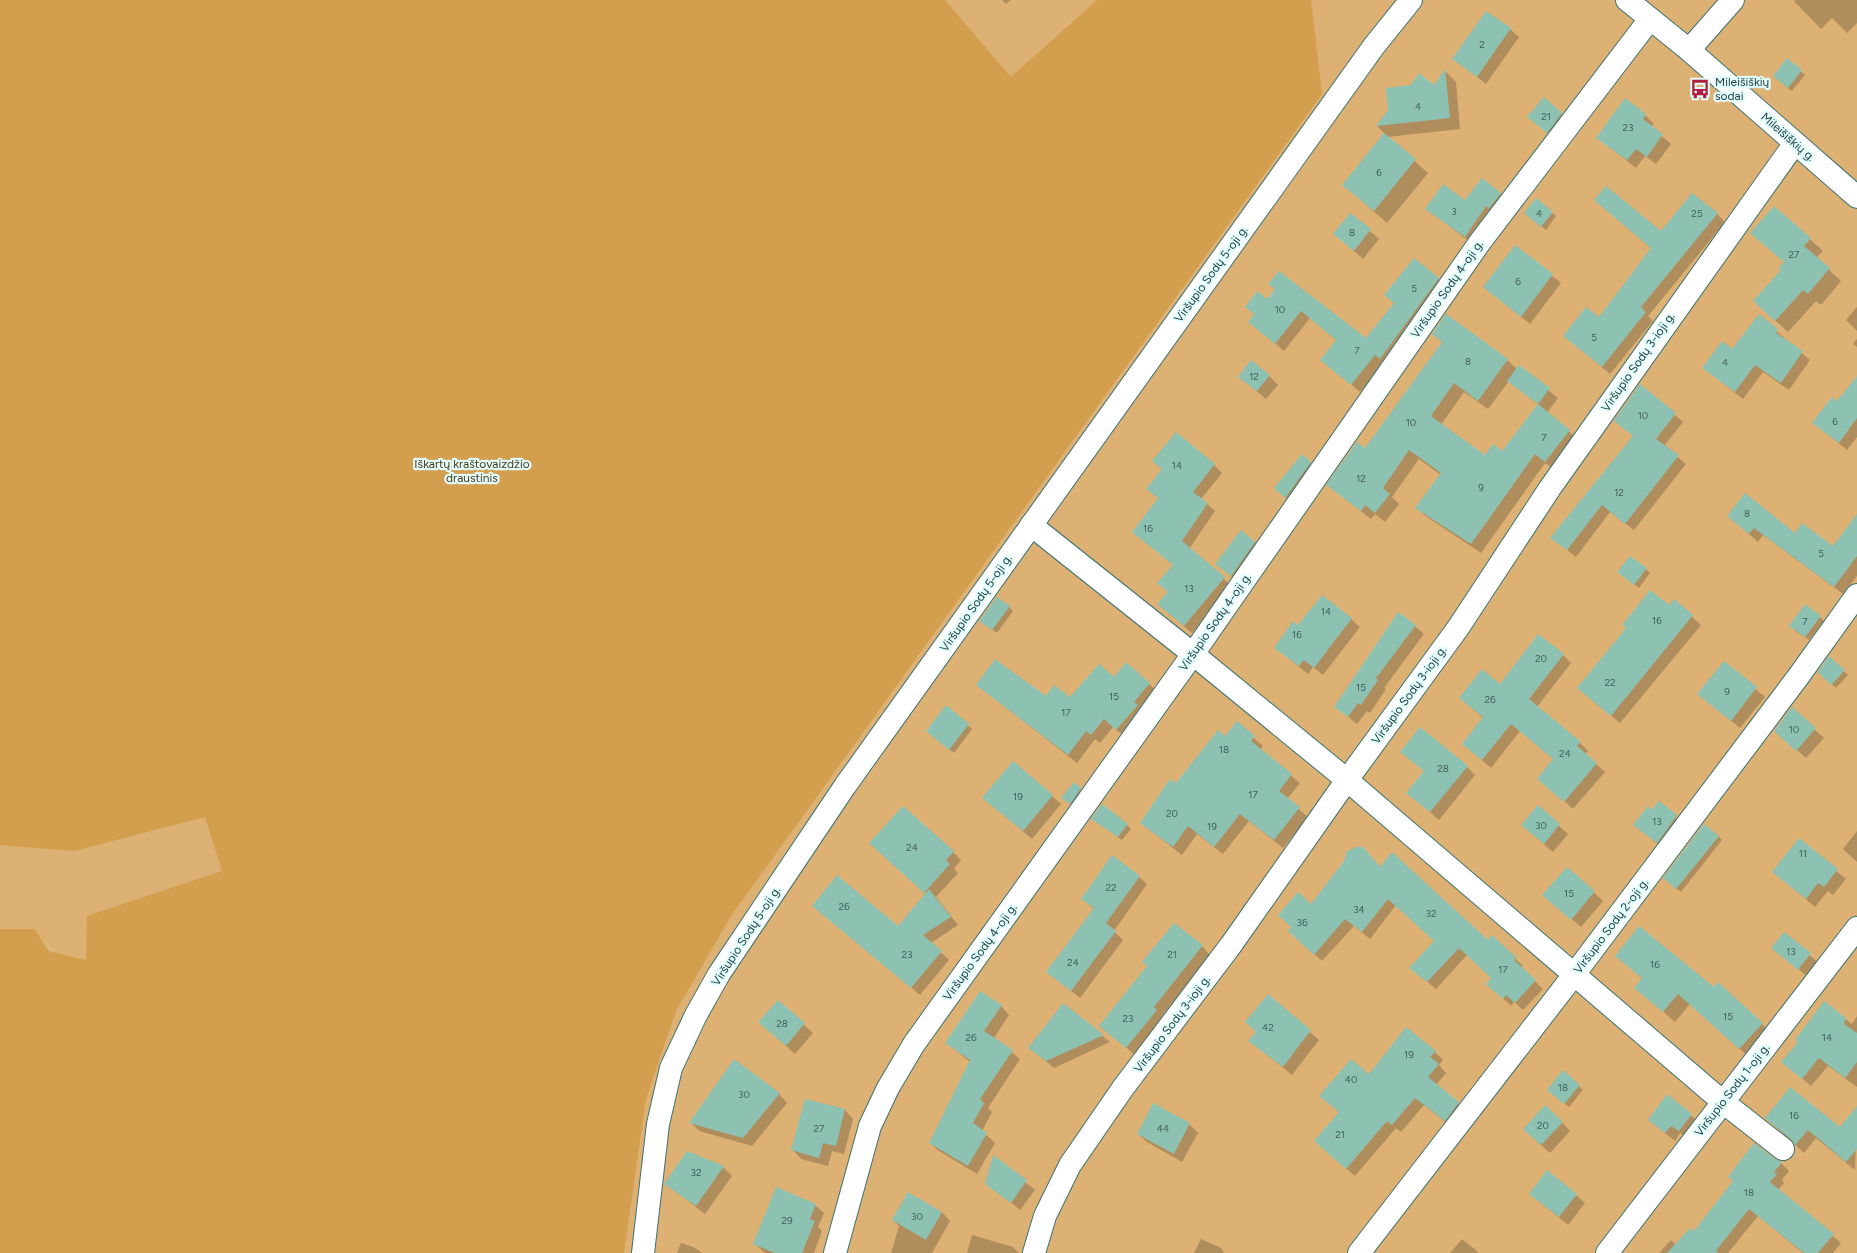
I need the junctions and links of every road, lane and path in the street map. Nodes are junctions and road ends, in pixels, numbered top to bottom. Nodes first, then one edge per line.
1 (1411, 0) edge
2 (1627, 0) edge
3 (1733, 0) edge
4 (1650, 19) junction
5 (1689, 50) junction
6 (1795, 143) junction
7 (1857, 196) edge
8 (1031, 525) junction
9 (1857, 595) edge
10 (1194, 654) junction
11 (1347, 780) junction
12 (1857, 928) edge
13 (1574, 976) junction
14 (1723, 1102) junction
15 (1783, 1149) dead end
16 (643, 1253) edge
17 (834, 1253) edge
18 (1034, 1253) edge
19 (1359, 1253) edge
20 (1607, 1253) edge

1 - 8 street, Viršupio Sodų 5-oji g.
2 - 4 street, Mileišiškių g.
3 - 5 street
4 - 5 street, Mileišiškių g.
4 - 10 street, Viršupio Sodų 4-oji g.
5 - 6 street, Mileišiškių g.
6 - 7 street, Mileišiškių g.
6 - 11 street, Viršupio Sodų 3-ioji g.
8 - 10 street
8 - 16 street, Viršupio Sodų 5-oji g.
9 - 13 street, Viršupio Sodų 2-oji g.
10 - 11 street
10 - 17 street, Viršupio Sodų 4-oji g.
11 - 13 street
11 - 18 street, Viršupio Sodų 3-ioji g.
12 - 14 street, Viršupio Sodų 1-oji g.
13 - 14 street
13 - 19 street, Viršupio Sodų 2-oji g.
14 - 15 street
14 - 20 street, Viršupio Sodų 1-oji g.

